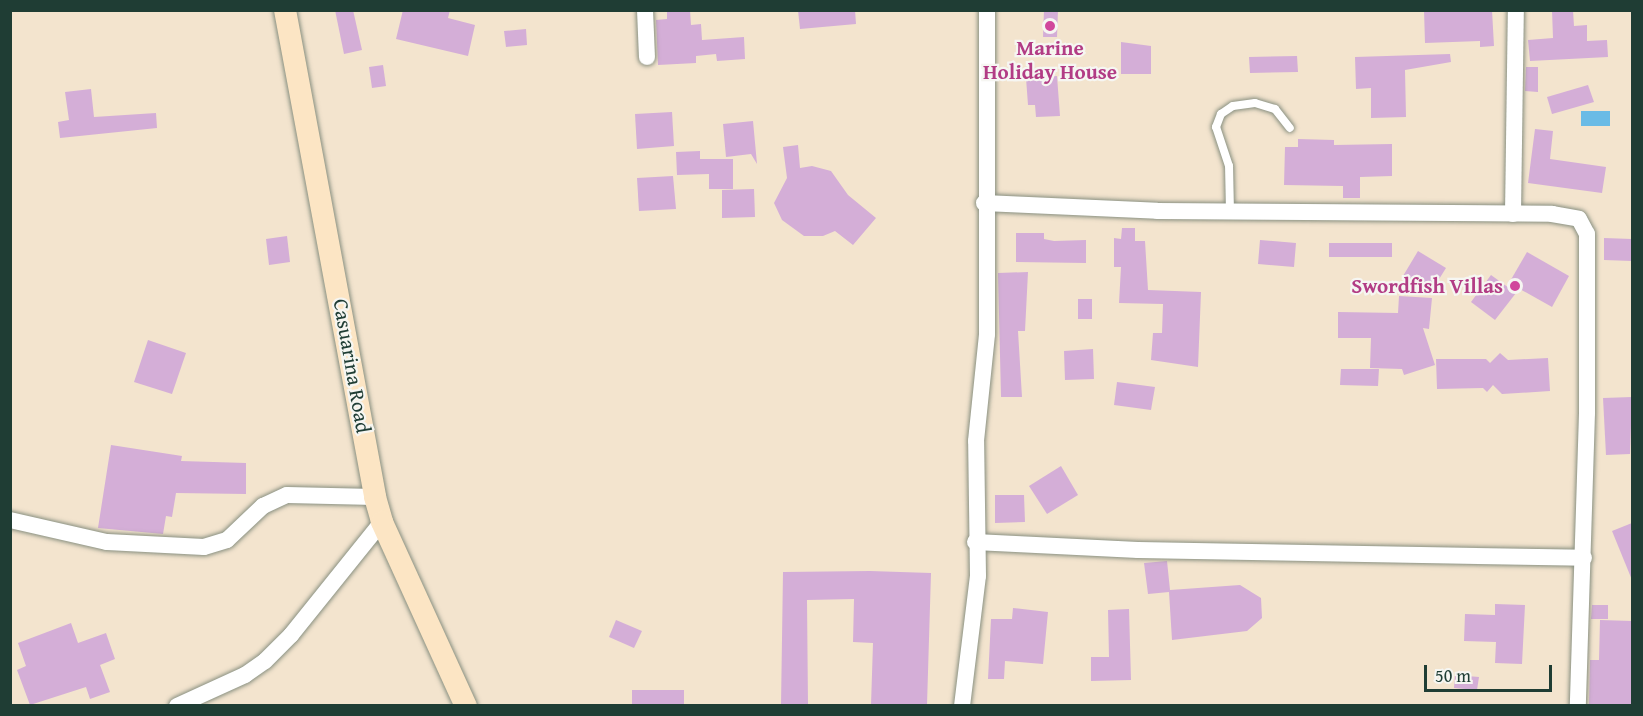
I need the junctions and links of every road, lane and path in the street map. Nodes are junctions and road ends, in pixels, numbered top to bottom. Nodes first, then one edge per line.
1 (285, 10) edge
2 (645, 10) edge
3 (987, 10) edge
4 (1516, 10) edge
5 (647, 57) dead end
6 (1290, 128) dead end
7 (984, 203) junction
8 (1230, 212) junction
9 (1513, 214) junction
10 (375, 497) junction
11 (10, 520) edge
12 (382, 522) junction
13 (975, 542) junction
14 (1584, 558) junction
15 (177, 705) edge
16 (466, 705) edge
17 (962, 705) edge
18 (1578, 705) edge

1 - 10 street, Casuarina Road
2 - 5 street
3 - 7 street
4 - 9 street
6 - 8 lane
7 - 8 street
7 - 13 street
8 - 9 street
9 - 14 street
10 - 11 street
10 - 12 street, Casuarina Road
12 - 15 street
12 - 16 street, Casuarina Road
13 - 14 street
13 - 17 street
14 - 18 street

